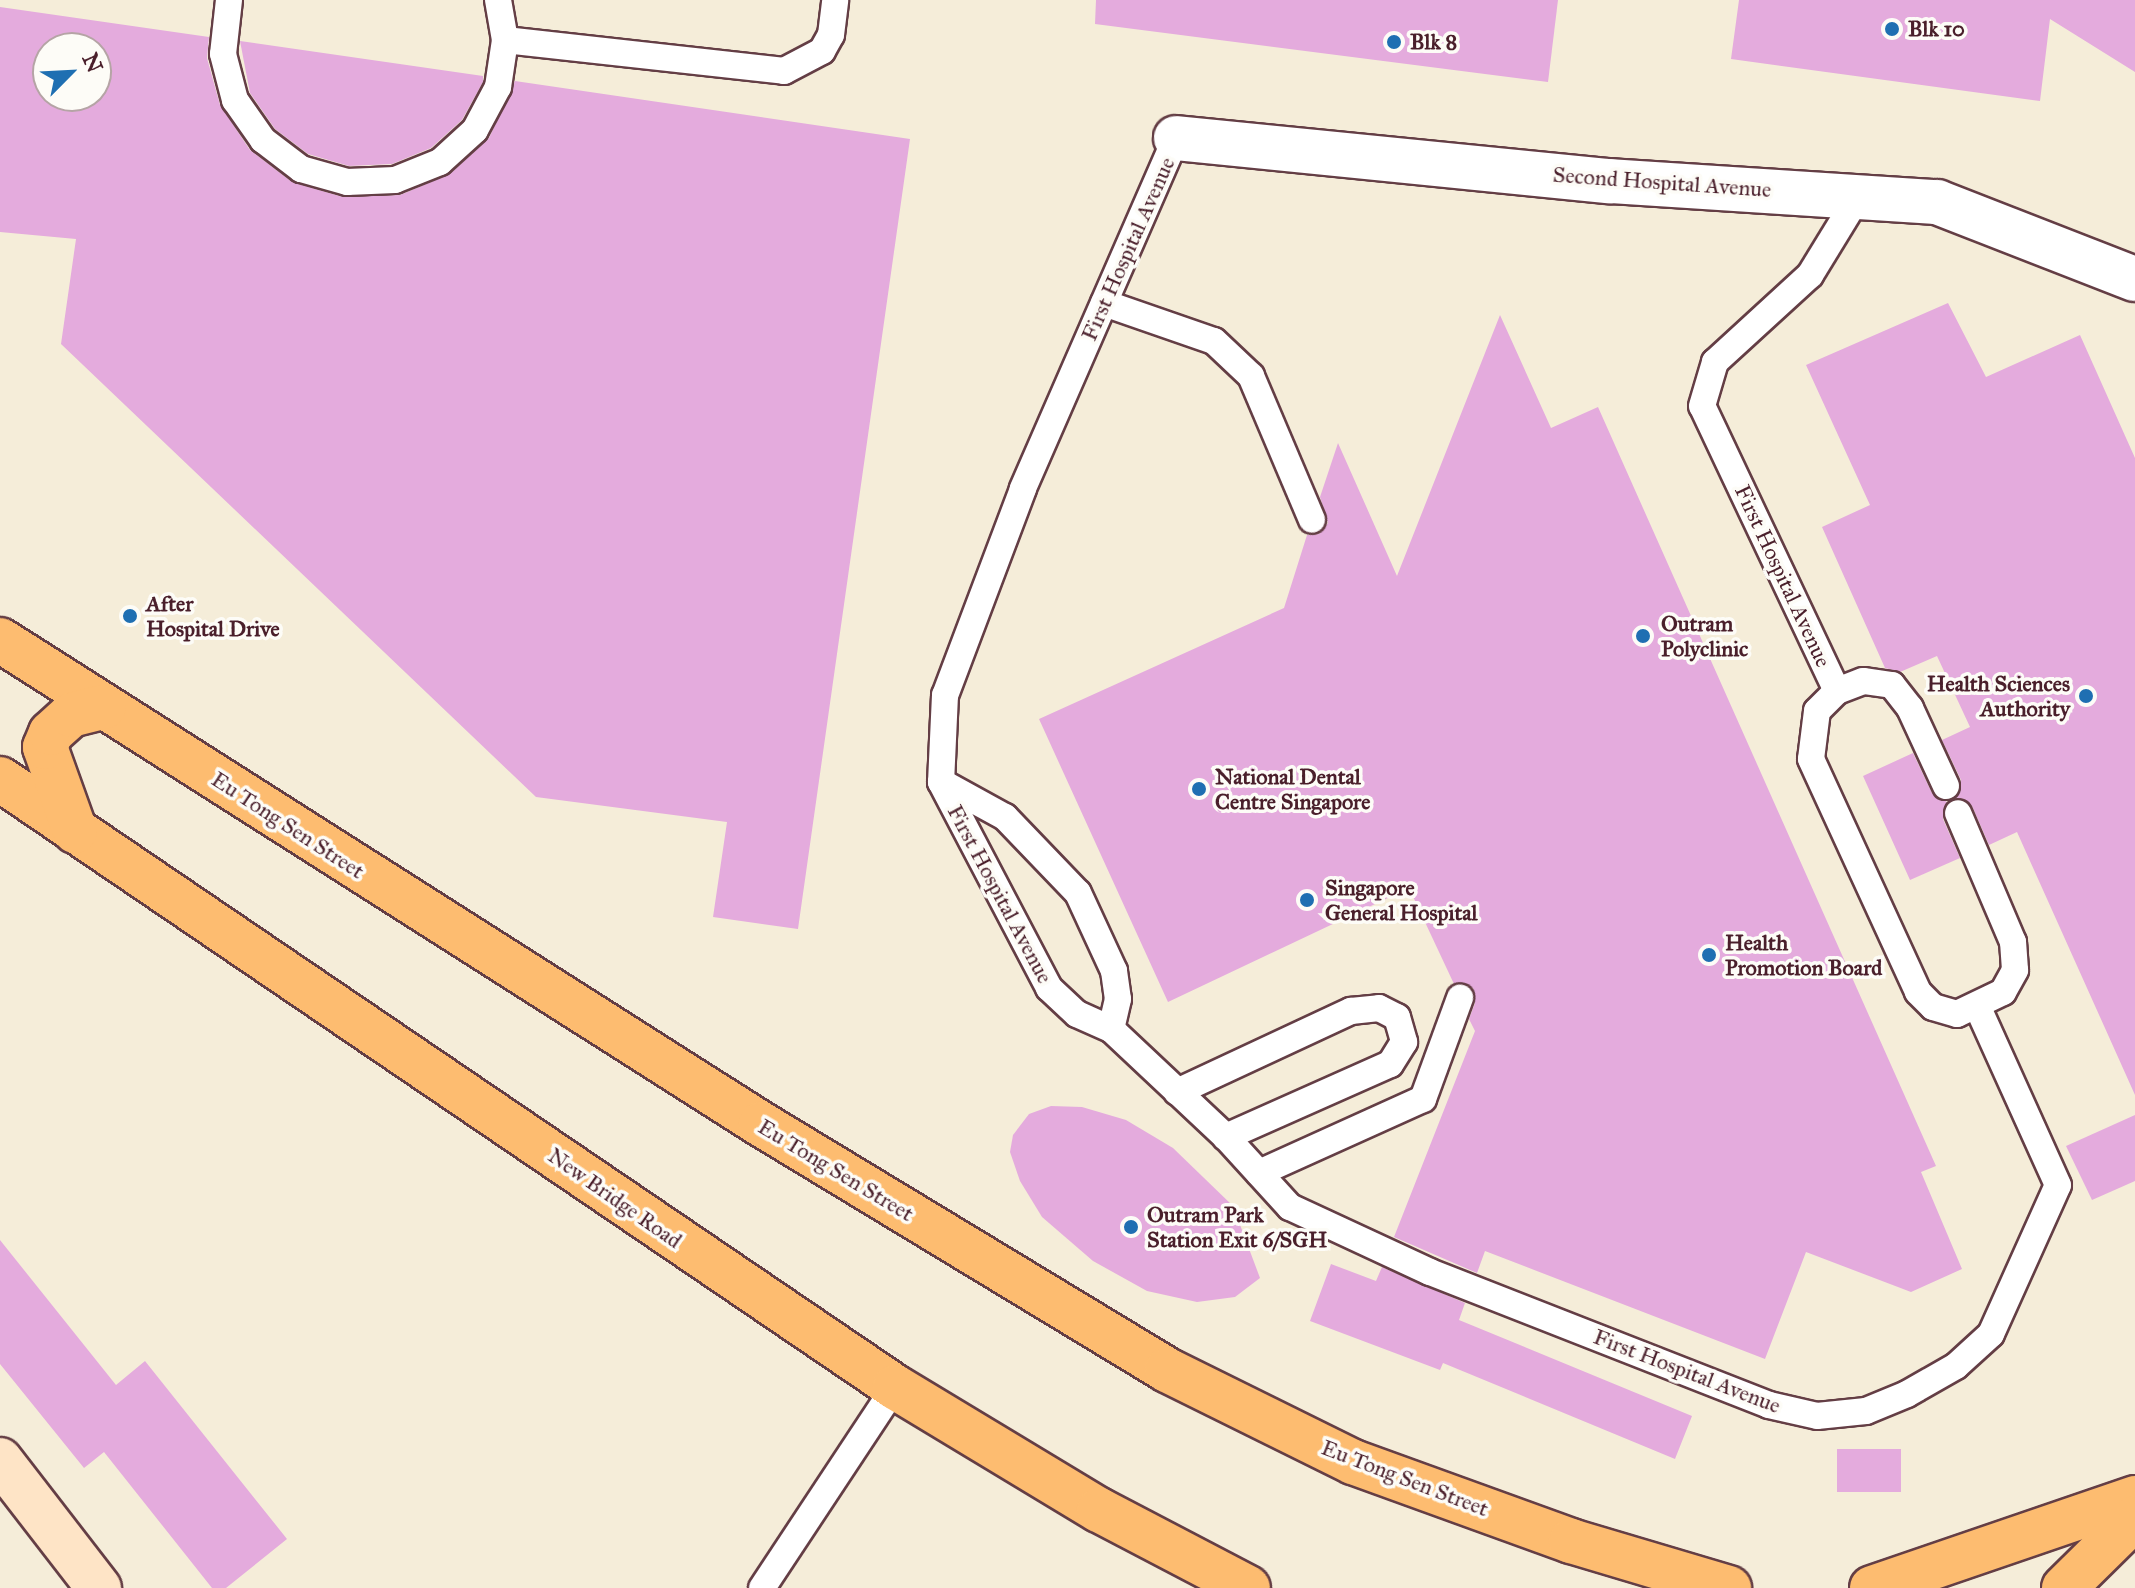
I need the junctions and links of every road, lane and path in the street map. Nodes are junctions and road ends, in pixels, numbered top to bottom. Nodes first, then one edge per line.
1 (229, 0) edge
2 (498, 0) edge
3 (835, 0) edge
4 (505, 40) junction
5 (1176, 138) joint
6 (1859, 195) junction
7 (2135, 279) edge
8 (1104, 303) junction
9 (1312, 520) dead end
10 (0, 640) edge
11 (1837, 691) junction
12 (104, 707) junction
13 (0, 779) edge
14 (941, 782) junction
15 (1946, 786) dead end
16 (1958, 813) dead end
17 (75, 831) junction
18 (1460, 998) dead end
19 (1977, 1006) junction
20 (1111, 1029) junction
21 (1177, 1092) junction
22 (1226, 1137) junction
23 (1259, 1173) junction
24 (895, 1387) junction
25 (0, 1460) edge
26 (2135, 1498) edge
27 (2135, 1518) edge
28 (1709, 1581) edge
29 (99, 1588) edge
30 (762, 1588) edge
31 (1248, 1588) edge
32 (1755, 1588) edge
33 (1872, 1588) edge
34 (2064, 1588) edge

1 - 4 lane
2 - 4 lane
3 - 4 lane
5 - 6 street, Second Hospital Avenue
5 - 8 lane, First Hospital Avenue
6 - 7 street, Second Hospital Avenue
6 - 11 lane, First Hospital Avenue
8 - 9 lane
8 - 14 lane, First Hospital Avenue
10 - 12 main road, Eu Tong Sen Street
11 - 15 lane
11 - 19 lane, First Hospital Avenue
12 - 17 main road
12 - 28 main road, Eu Tong Sen Street
13 - 17 main road, New Bridge Road
14 - 20 lane, First Hospital Avenue
14 - 20 lane
16 - 19 lane
17 - 24 main road, New Bridge Road
18 - 23 lane
19 - 23 lane, First Hospital Avenue
20 - 21 lane, First Hospital Avenue
21 - 22 lane, First Hospital Avenue
21 - 22 lane
22 - 23 lane, First Hospital Avenue
24 - 30 lane
24 - 31 main road, New Bridge Road
25 - 29 main road
26 - 33 main road
27 - 34 main road
28 - 32 main road, Eu Tong Sen Street

